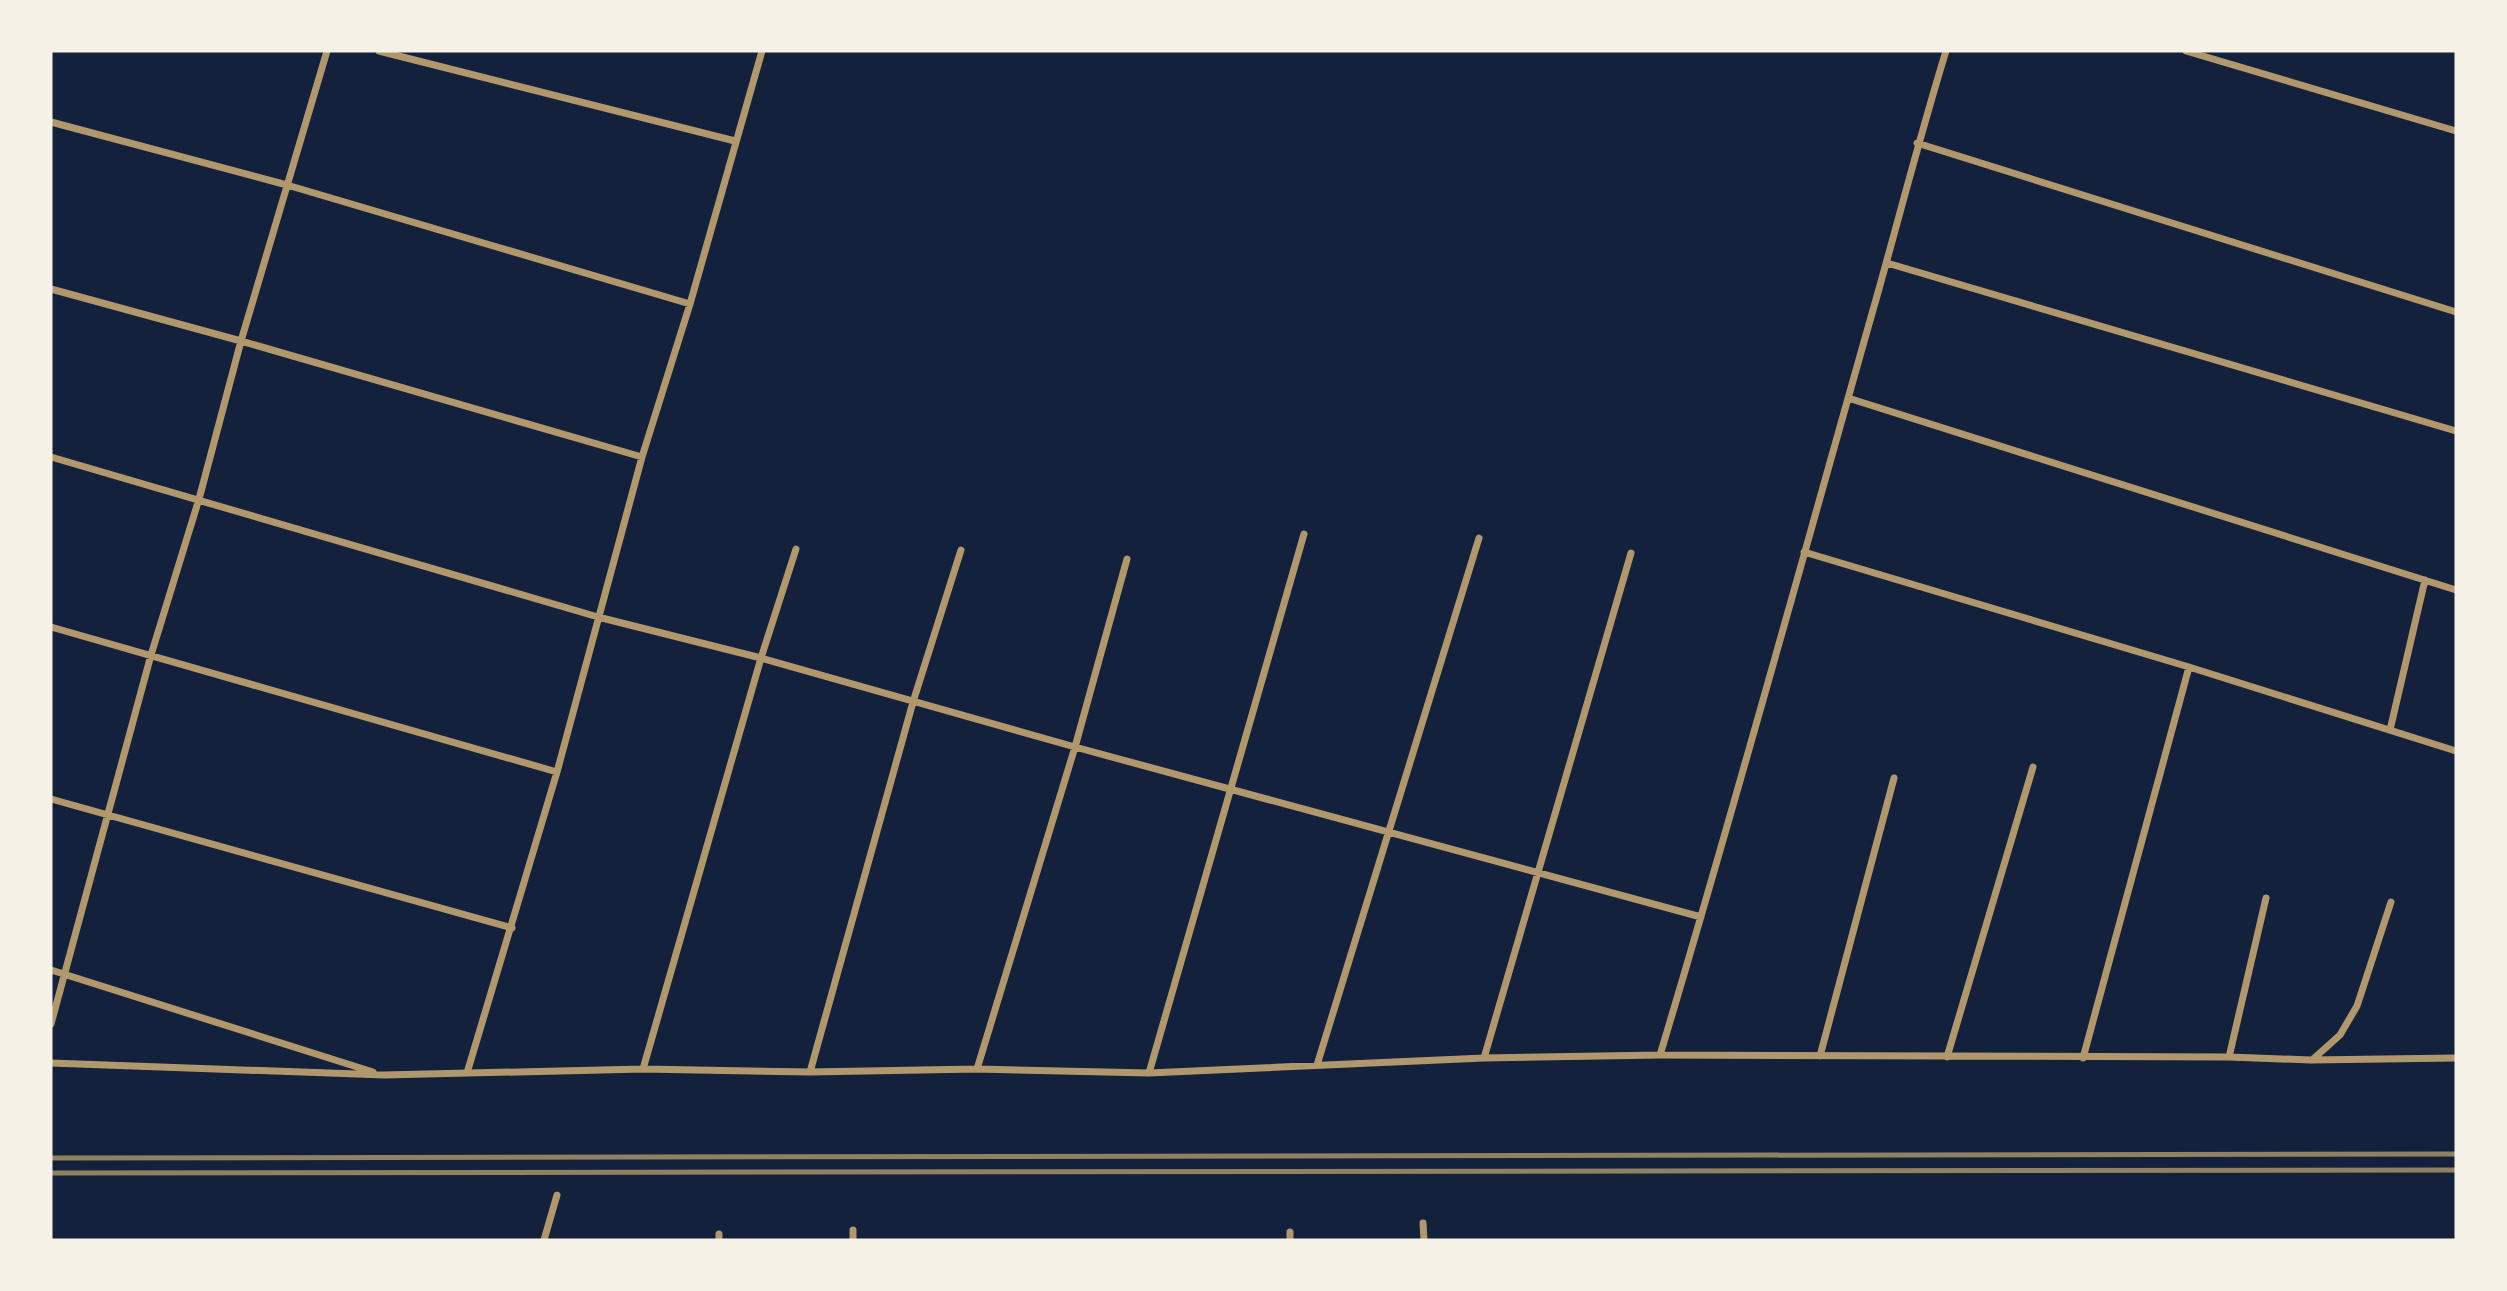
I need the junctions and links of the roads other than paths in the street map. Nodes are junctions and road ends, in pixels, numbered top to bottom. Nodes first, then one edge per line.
1 (327, 51) edge
2 (379, 51) edge
3 (762, 51) edge
4 (1946, 51) edge
5 (2186, 51) edge
6 (51, 122) edge
7 (2456, 131) edge
8 (735, 141) junction
9 (1917, 143) junction
10 (287, 185) junction
11 (1886, 263) junction
12 (51, 289) edge
13 (690, 304) junction
14 (2456, 312) edge
15 (242, 341) junction
16 (1848, 398) junction
17 (2456, 431) edge
18 (51, 457) edge
19 (642, 457) junction
20 (199, 499) junction
21 (1304, 534) dead end
22 (1479, 538) dead end
23 (796, 549) dead end
24 (961, 550) dead end
25 (1804, 552) junction
26 (1631, 553) dead end
27 (1127, 559) dead end
28 (2425, 580) junction
29 (2456, 590) edge
30 (598, 617) junction
31 (51, 627) edge
32 (150, 655) junction
33 (761, 658) junction
34 (2189, 667) junction
35 (913, 702) junction
36 (2390, 730) junction
37 (1075, 747) junction
38 (2456, 751) edge
39 (2033, 767) dead end
40 (557, 772) junction
41 (1894, 778) dead end
42 (1231, 789) junction
43 (51, 799) edge
44 (108, 813) junction
45 (1389, 833) junction
46 (1538, 873) junction
47 (2266, 898) dead end
48 (2391, 902) dead end
49 (1701, 918) junction
50 (512, 929) junction
51 (51, 970) edge
52 (63, 973) junction
53 (51, 1024) edge
54 (1660, 1055) junction
55 (1820, 1056) junction
56 (1947, 1057) junction
57 (2229, 1057) junction
58 (1484, 1058) junction
59 (2083, 1058) junction
60 (2456, 1058) edge
61 (2311, 1060) junction
62 (51, 1063) edge
63 (1317, 1065) junction
64 (643, 1069) junction
65 (977, 1069) junction
66 (810, 1072) junction
67 (467, 1073) junction
68 (1149, 1073) junction
69 (384, 1075) junction
70 (557, 1195) dead end
71 (1423, 1223) dead end
72 (853, 1230) dead end
73 (544, 1240) edge
74 (853, 1240) edge
75 (1424, 1240) edge

1 - 10 street
2 - 8 street
3 - 8 street
4 - 9 street
5 - 7 street
6 - 10 street
8 - 13 street
9 - 11 street
9 - 14 street
10 - 13 street
10 - 15 street
11 - 16 street
11 - 17 street
12 - 15 street
13 - 19 street
15 - 19 street
15 - 20 street
16 - 25 street
16 - 28 street
18 - 20 street
19 - 30 street
20 - 30 street
20 - 32 street
21 - 42 street
22 - 45 street
23 - 33 street
24 - 35 street
25 - 34 street
25 - 49 street
26 - 46 street
27 - 37 street
28 - 29 street
28 - 36 street
30 - 33 street
30 - 40 street
31 - 32 street
32 - 40 street
32 - 44 street
33 - 35 street
33 - 64 street
34 - 36 street
34 - 59 street
35 - 37 street
35 - 66 street
36 - 38 street
37 - 42 street
37 - 65 street
39 - 56 street
40 - 50 street
41 - 55 street
42 - 45 street
42 - 68 street
43 - 44 street
44 - 50 street
44 - 52 street
45 - 46 street
45 - 63 street
46 - 49 street
46 - 58 street
47 - 57 street
48 - 61 street
49 - 54 street
50 - 67 street
51 - 52 street
52 - 53 street
52 - 69 street
54 - 55 street
54 - 58 street
55 - 56 street
56 - 59 street
57 - 59 street
57 - 61 street
58 - 63 street
60 - 61 street
62 - 69 street
63 - 68 street
64 - 66 street
64 - 67 street
65 - 66 street
65 - 68 street
67 - 69 street
70 - 73 street
71 - 75 street
72 - 74 street

